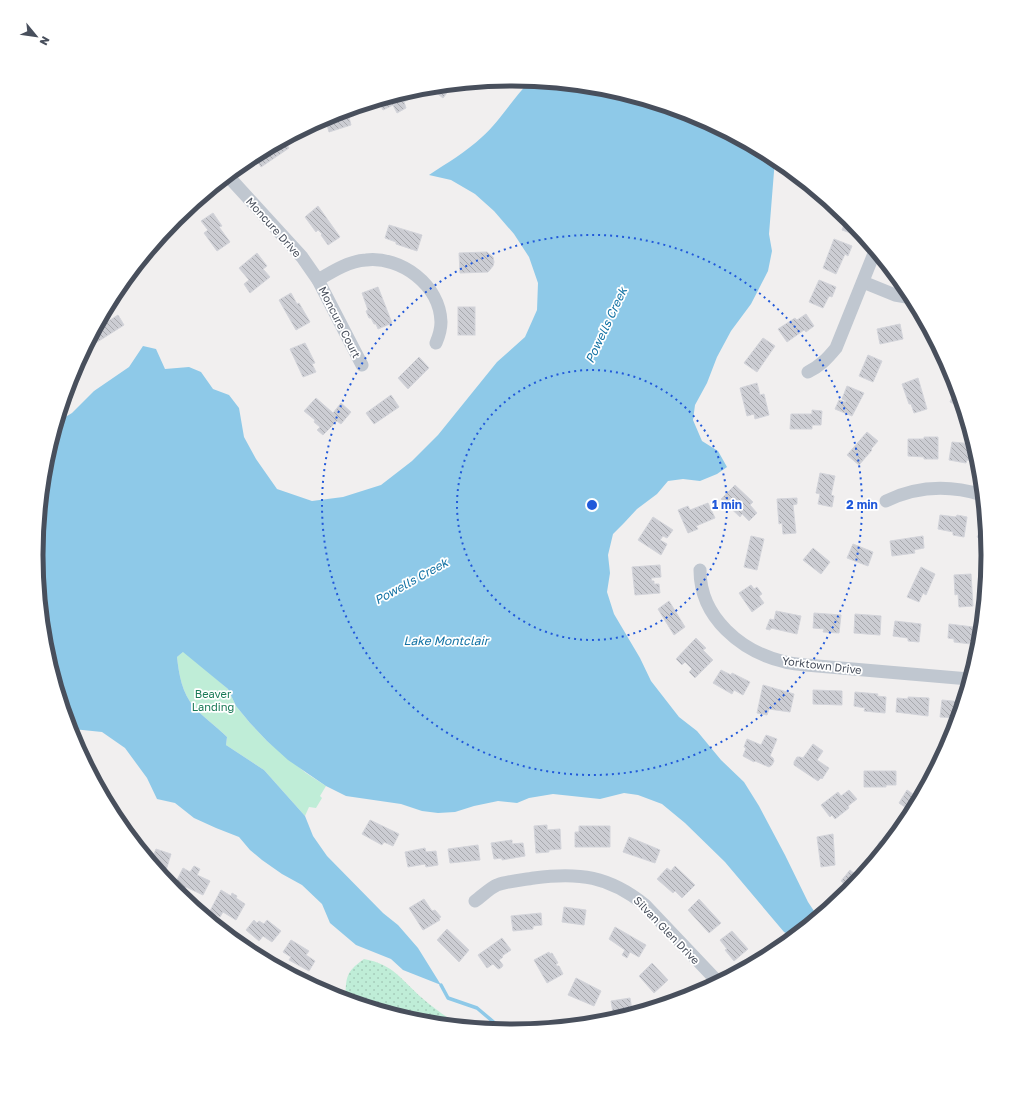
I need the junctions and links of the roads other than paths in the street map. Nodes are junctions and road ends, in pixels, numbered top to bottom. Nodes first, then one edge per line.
1 (231, 179) edge
2 (873, 256) edge
3 (318, 280) junction
4 (863, 282) junction
5 (903, 296) edge
6 (436, 343) dead end
7 (362, 365) dead end
8 (808, 372) dead end
9 (977, 494) edge
10 (886, 501) dead end
11 (700, 570) dead end
12 (964, 679) edge
13 (475, 901) dead end
14 (714, 978) edge

1 - 3 street, Moncure Drive
2 - 4 street
3 - 6 street
3 - 7 street, Moncure Court
4 - 5 street
4 - 8 street
9 - 10 street
11 - 12 street, Yorktown Drive
13 - 14 street, Silvan Glen Drive

